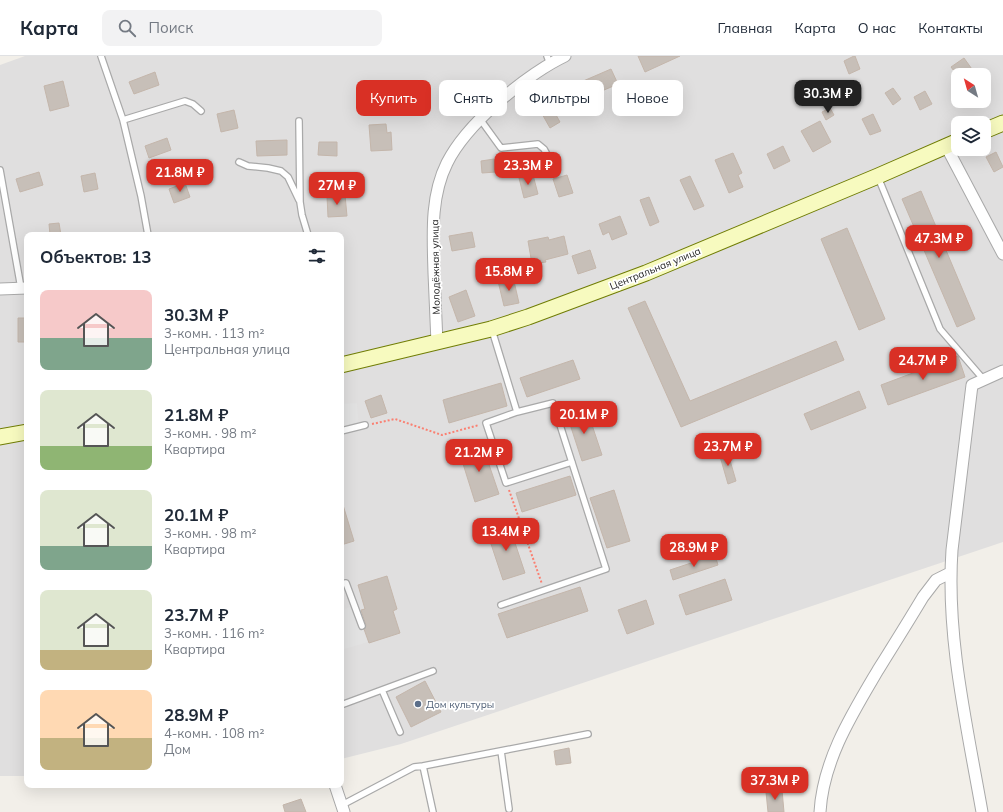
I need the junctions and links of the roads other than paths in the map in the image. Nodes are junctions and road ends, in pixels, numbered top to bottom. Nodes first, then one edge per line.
1 (101, 56) edge
2 (565, 56) edge
3 (548, 60) edge
4 (201, 112) dead end
5 (480, 119) junction
6 (123, 120) junction
7 (299, 121) dead end
8 (1003, 123) edge
9 (991, 128) edge
10 (951, 144) edge
11 (958, 156) edge
12 (239, 162) dead end
13 (554, 167) dead end
14 (0, 170) edge
15 (878, 176) junction
16 (300, 202) junction
17 (147, 232) edge
18 (307, 232) edge
19 (1003, 254) edge
20 (24, 288) edge
21 (0, 289) edge
22 (492, 329) junction
23 (437, 343) junction
24 (344, 364) edge
25 (1003, 371) edge
26 (984, 380) junction
27 (517, 412) junction
28 (365, 425) road end
29 (344, 430) edge
30 (24, 433) edge
31 (0, 437) edge
32 (572, 462) junction
33 (950, 573) junction
34 (344, 583) edge
35 (501, 605) dead end
36 (362, 626) dead end
37 (433, 671) dead end
38 (382, 690) junction
39 (344, 704) edge
40 (400, 732) dead end
41 (588, 734) dead end
42 (501, 751) junction
43 (423, 766) junction
44 (336, 788) edge
45 (343, 808) edge
46 (509, 809) dead end
47 (432, 812) edge
48 (820, 812) edge
49 (982, 812) edge

1 - 6 lane
2 - 3 street, Молодёжная улица
3 - 5 street, Молодёжная улица
4 - 6 lane
5 - 13 lane
5 - 23 street, Молодёжная улица
6 - 17 lane
7 - 16 lane
8 - 9 street
10 - 15 street, Центральная улица
11 - 19 street
12 - 16 lane
14 - 20 lane
15 - 22 street, Центральная улица
15 - 26 lane
16 - 18 lane
20 - 21 street
22 - 23 street, Центральная улица
22 - 27 lane
23 - 24 street, Центральная улица
25 - 26 street
26 - 33 street
27 - 32 lane
27 - 32 lane
28 - 29 lane
30 - 31 street
32 - 35 lane
33 - 48 street
33 - 49 street
34 - 36 lane
37 - 38 lane
38 - 39 lane
38 - 40 lane
41 - 42 lane
42 - 43 lane
42 - 46 lane
43 - 45 lane
43 - 47 lane
44 - 45 street

